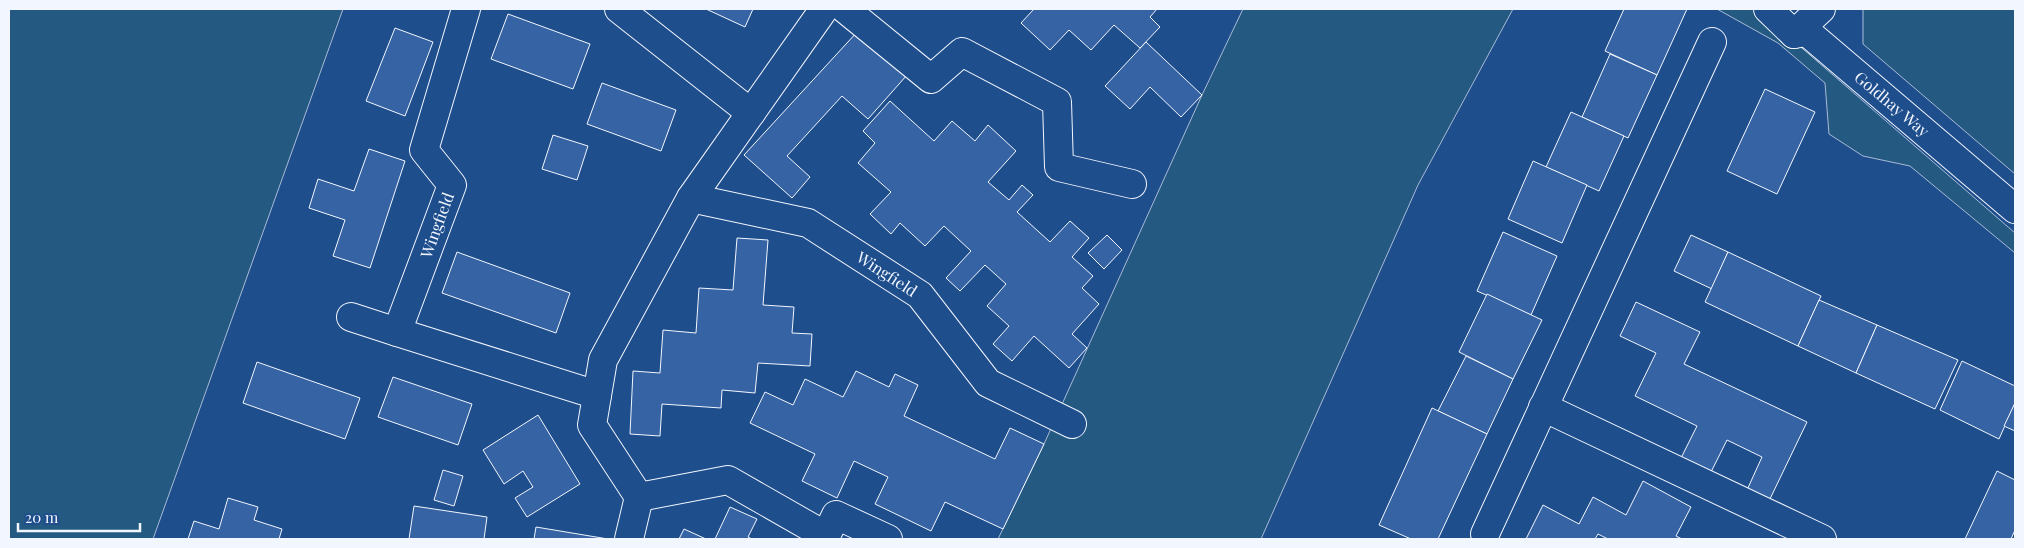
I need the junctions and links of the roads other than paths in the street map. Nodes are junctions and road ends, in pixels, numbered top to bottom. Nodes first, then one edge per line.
1 (466, 9) edge
2 (619, 9) edge
3 (824, 9) edge
4 (845, 9) edge
5 (1768, 9) edge
6 (1821, 9) edge
7 (1794, 34) junction
8 (1712, 42) dead end
9 (750, 113) junction
10 (1132, 184) dead end
11 (691, 198) junction
12 (2015, 209) edge
13 (351, 317) dead end
14 (397, 332) junction
15 (597, 395) junction
16 (1543, 407) junction
17 (1072, 424) dead end
18 (639, 497) junction
19 (1485, 534) dead end
20 (629, 539) edge
21 (888, 539) edge
22 (1822, 539) edge

1 - 14 street, Wingfield
2 - 9 street
3 - 9 street
4 - 10 street
5 - 7 street, Goldhay Way
6 - 7 street
7 - 12 street, Goldhay Way
8 - 16 street
9 - 11 street
11 - 15 street
11 - 17 street, Wingfield
13 - 14 street
14 - 15 street
15 - 18 street
16 - 19 street
16 - 22 street
18 - 20 street
18 - 21 street

